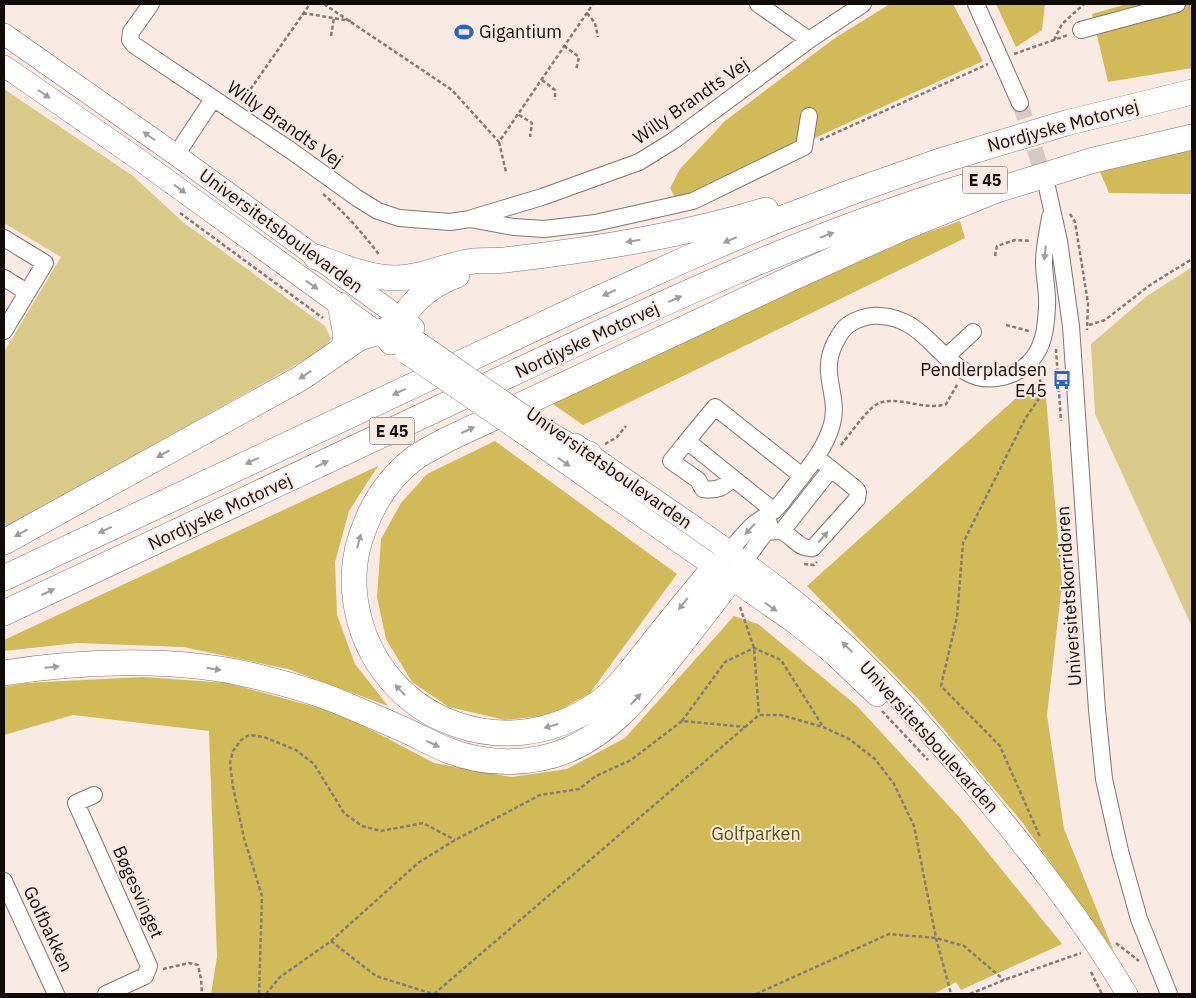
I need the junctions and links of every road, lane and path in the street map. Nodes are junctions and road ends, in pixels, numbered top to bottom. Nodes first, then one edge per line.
1 (151, 4) edge
2 (324, 4) edge
3 (593, 4) edge
4 (758, 4) edge
5 (863, 4) edge
6 (976, 4) edge
7 (1084, 4) edge
8 (1177, 4) edge
9 (303, 13) dead end
10 (587, 13) junction
11 (334, 18) junction
12 (352, 22) junction
13 (1081, 30) joint
14 (4, 34) edge
15 (330, 36) dead end
16 (598, 37) dead end
17 (809, 40) junction
18 (1054, 40) junction
19 (564, 46) junction
20 (1002, 58) junction
21 (4, 66) edge
22 (576, 70) dead end
23 (542, 80) junction
24 (1192, 92) edge
25 (213, 98) junction
26 (555, 100) dead end
27 (1020, 103) tunnel mouth
28 (519, 114) junction
29 (809, 116) dead end
30 (1192, 123) edge
31 (530, 137) dead end
32 (1192, 137) edge
33 (499, 142) junction
34 (804, 147) junction
35 (176, 155) junction
36 (940, 161) junction
37 (506, 172) dead end
38 (1047, 187) tunnel mouth
39 (1051, 204) junction
40 (470, 219) junction
41 (4, 238) edge
42 (1015, 240) dead end
43 (995, 256) dead end
44 (316, 257) junction
45 (1192, 259) edge
46 (502, 260) junction
47 (4, 278) edge
48 (27, 292) junction
49 (340, 305) junction
50 (5, 324) edge
51 (1089, 325) dead end
52 (973, 332) dead end
53 (403, 338) junction
54 (345, 348) junction
55 (1036, 354) junction
56 (946, 357) junction
57 (965, 372) junction
58 (626, 426) dead end
59 (536, 429) junction
60 (687, 442) junction
61 (838, 448) dead end
62 (589, 454) junction
63 (816, 457) junction
64 (831, 469) junction
65 (802, 476) junction
66 (733, 478) junction
67 (774, 511) junction
68 (774, 532) junction
69 (4, 542) edge
70 (730, 565) junction
71 (4, 578) edge
72 (4, 613) edge
73 (754, 648) junction
74 (4, 673) edge
75 (881, 711) dead end
76 (759, 715) junction
77 (682, 721) junction
78 (745, 727) junction
79 (823, 727) junction
80 (930, 763) dead end
81 (94, 795) dead end
82 (455, 840) junction
83 (1042, 840) dead end
84 (4, 881) edge
85 (936, 938) junction
86 (331, 941) junction
87 (1115, 942) dead end
88 (1083, 950) junction
89 (1141, 963) dead end
90 (150, 966) junction
91 (1004, 980) junction
92 (56, 994) edge
93 (106, 994) edge
94 (202, 994) edge
95 (259, 994) edge
96 (266, 994) edge
97 (433, 994) edge
98 (756, 994) edge
99 (951, 994) edge
100 (970, 994) edge
101 (1102, 994) edge
102 (1110, 994) edge
103 (1127, 994) edge
104 (1169, 994) edge

1 - 25 street, Willy Brandts Vej
2 - 12 path
3 - 10 path
4 - 17 street
5 - 17 street, Willy Brandts Vej
6 - 20 street
7 - 18 path
8 - 13 street
9 - 11 path
10 - 16 path
10 - 19 path
11 - 12 path
11 - 15 path
12 - 33 path
13 - 18 path
35 -> 14 main road, Universitetsboulevarden
17 - 40 street, Willy Brandts Vej
18 - 20 path
19 - 22 path
19 - 23 path
20 - 27 street
20 - 34 path
21 -> 49 main road, Universitetsboulevarden
23 - 26 path
23 - 28 path
24 - 36 highway, Nordjyske Motorvej / E 45
25 - 35 street
25 - 40 street, Willy Brandts Vej
28 - 31 path
28 - 33 path
29 - 34 street
72 -> 30 highway, Nordjyske Motorvej / E 45
70 -> 32 highway
33 - 37 path
34 - 40 street, Willy Brandts Vej
35 - 44 main road, Universitetsboulevarden
36 -> 46 highway
36 -> 71 highway, Nordjyske Motorvej / E 45
38 - 39 street, Universitetskorridoren
39 -> 55 street
39 - 104 street, Universitetskorridoren
41 - 48 street
42 - 43 path
44 - 46 highway
44 - 53 main road, Universitetsboulevarden
45 - 51 path
46 - 53 highway
47 - 48 street
48 - 50 street
49 - 53 main road, Universitetsboulevarden
49 - 54 highway
52 - 56 street
53 - 54 highway
53 - 59 highway, bridge
54 -> 69 highway
55 - 57 street
55 - 83 path
56 - 57 street
56 - 63 street
57 - 61 path
58 - 62 path
59 - 62 highway
59 -> 70 main road, Universitetsboulevarden
60 - 65 street
60 - 66 street
60 - 66 street
62 - 70 main road, Universitetsboulevarden
63 - 64 street
63 - 65 street
64 - 68 street
68 -> 64 street
65 - 67 street
66 - 67 street
67 - 68 street
67 -> 70 street
68 - 70 street
70 - 73 path
74 -> 70 highway
70 -> 88 main road, Universitetsboulevarden
103 -> 70 main road, Universitetsboulevarden
73 - 76 path
73 - 77 path
73 - 79 path
75 - 80 path
76 - 78 path
76 - 79 path
77 - 78 path
77 - 82 path
78 - 97 path
79 - 85 path
81 - 90 street, Bøgesvinget
82 - 86 path
82 - 95 path
84 - 92 street, Golfbakken
85 - 91 path
85 - 98 path
85 - 99 path
86 - 96 path
86 - 97 path
87 - 89 path
88 - 91 path
88 - 101 path
88 - 102 main road, Universitetsboulevarden
90 - 93 street, Bøgesvinget
90 - 94 path
91 - 100 path

